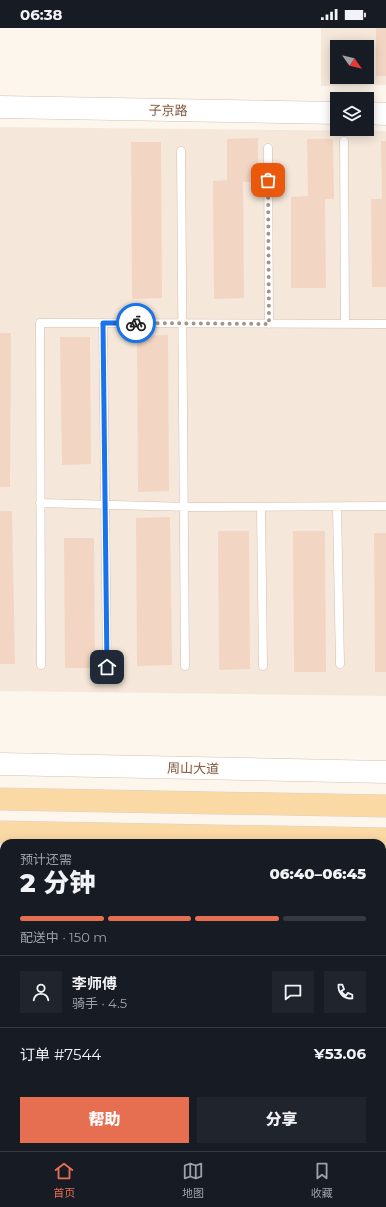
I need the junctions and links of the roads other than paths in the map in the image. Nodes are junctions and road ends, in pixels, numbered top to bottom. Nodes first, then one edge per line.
1 (0, 107) edge
2 (330, 113) edge
3 (374, 113) edge
4 (386, 114) edge
5 (344, 141) dead end
6 (268, 148) dead end
7 (181, 151) dead end
8 (103, 323) junction
9 (182, 324) junction
10 (269, 324) junction
11 (345, 324) junction
12 (386, 324) edge
13 (40, 502) junction
14 (106, 504) junction
15 (184, 506) junction
16 (337, 506) junction
17 (386, 506) edge
18 (261, 507) junction
19 (340, 664) dead end
20 (41, 665) dead end
21 (185, 666) dead end
22 (263, 666) dead end
23 (107, 667) dead end
24 (0, 764) edge
25 (386, 772) edge
26 (0, 799) edge
27 (386, 806) edge
28 (0, 832) edge
29 (386, 839) edge

1 - 2 main road, 子京路
3 - 4 main road
5 - 11 lane
6 - 10 lane
7 - 9 lane
8 - 9 lane
8 - 13 lane
8 - 14 lane
9 - 10 lane
9 - 15 lane
10 - 11 lane
11 - 12 lane
13 - 14 lane
13 - 20 lane
14 - 15 lane
14 - 23 lane
15 - 18 lane
15 - 21 lane
16 - 17 lane
16 - 18 lane
16 - 19 lane
18 - 22 lane
24 - 25 main road, 周山大道
26 - 27 main road
28 - 29 main road

